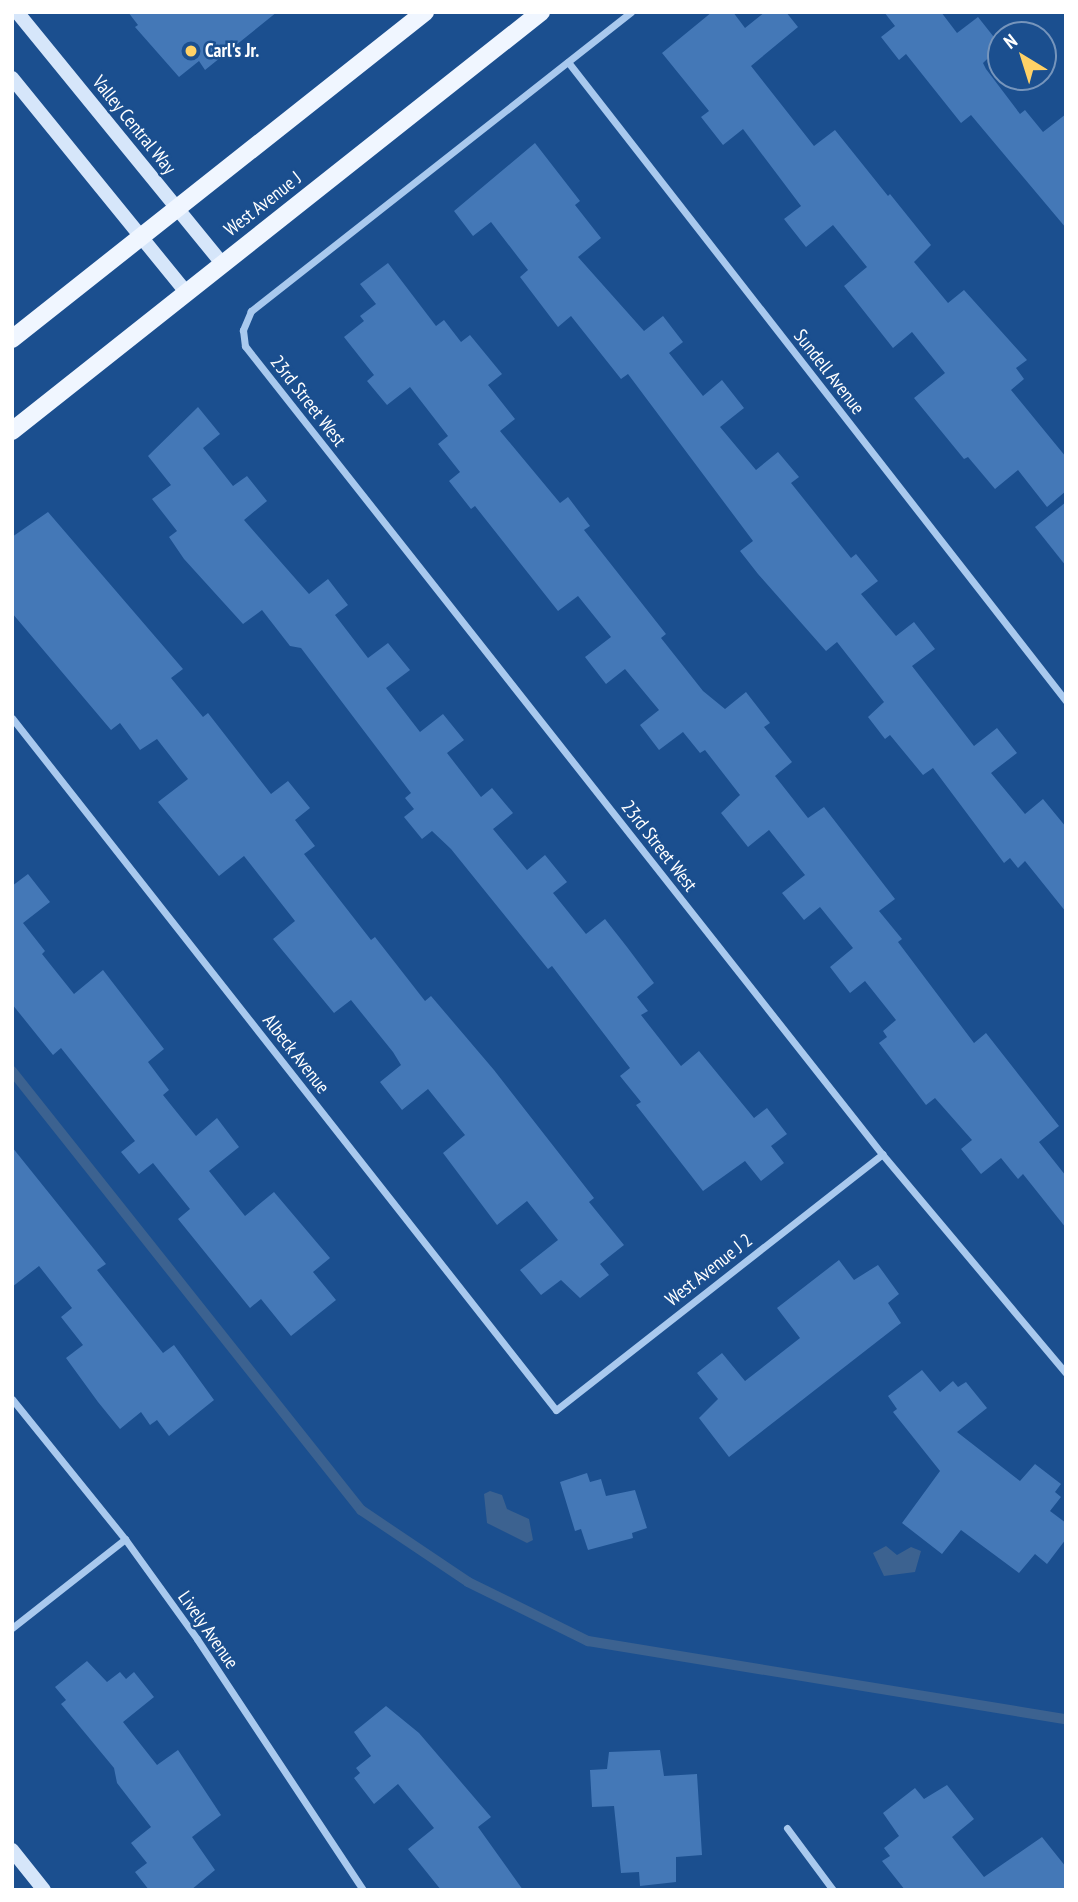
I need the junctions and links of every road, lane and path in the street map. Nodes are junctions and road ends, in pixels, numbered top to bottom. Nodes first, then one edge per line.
1 (16, 12) edge
2 (425, 12) edge
3 (541, 12) edge
4 (631, 12) edge
5 (568, 62) junction
6 (12, 78) edge
7 (177, 207) junction
8 (142, 237) junction
9 (222, 263) junction
10 (186, 292) junction
11 (12, 339) edge
12 (12, 431) edge
13 (1066, 701) edge
14 (12, 718) edge
15 (882, 1154) junction
16 (1066, 1373) edge
17 (12, 1399) edge
18 (556, 1410) joint
19 (125, 1539) junction
20 (12, 1628) edge
21 (787, 1828) dead end
22 (12, 1850) edge
23 (44, 1890) edge
24 (363, 1890) edge
25 (833, 1890) edge

1 - 7 street, Valley Central Way
2 - 7 main road
3 - 9 main road, West Avenue J
4 - 5 street
5 - 13 street, Sundell Avenue
5 - 15 street, 23rd Street West
6 - 8 street
7 - 8 main road
7 - 9 street, Valley Central Way
8 - 10 street
8 - 11 main road
9 - 10 main road, West Avenue J
10 - 12 main road, West Avenue J
14 - 18 street, Albeck Avenue
15 - 16 street, 23rd Street West
15 - 18 street, West Avenue J 2
17 - 19 street, Lively Avenue
19 - 20 street
19 - 24 street, Lively Avenue
21 - 25 street
22 - 23 street

